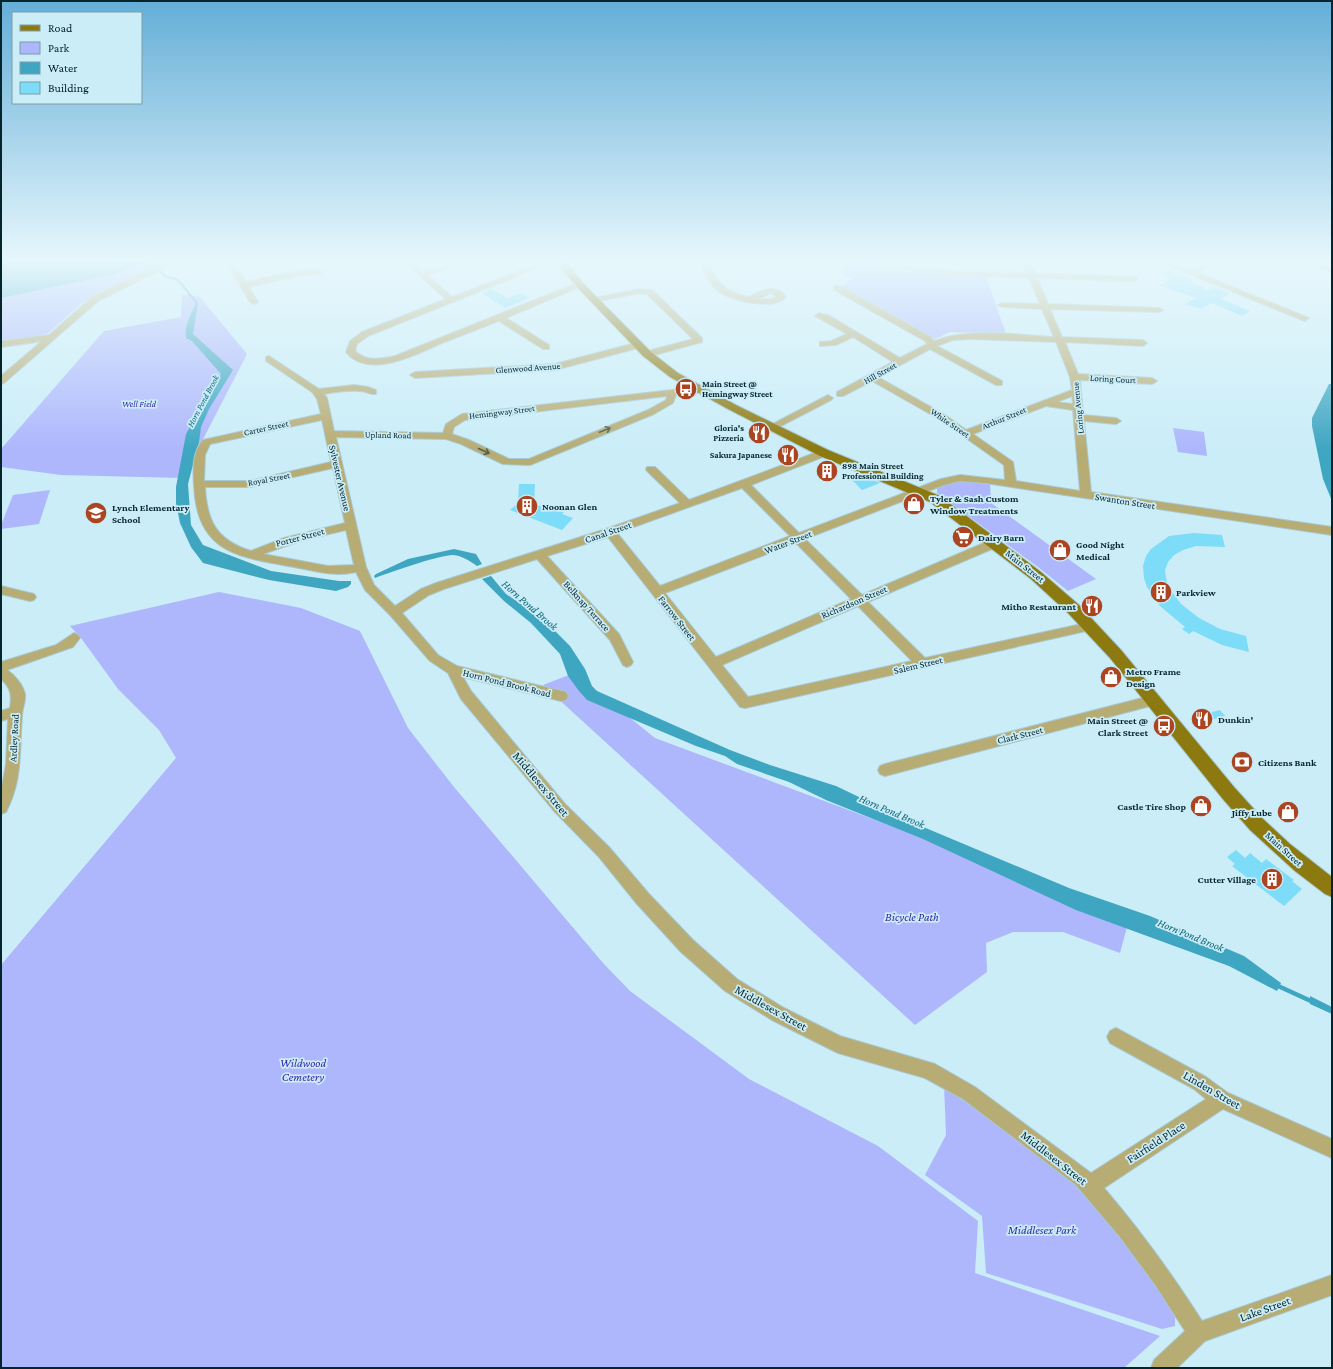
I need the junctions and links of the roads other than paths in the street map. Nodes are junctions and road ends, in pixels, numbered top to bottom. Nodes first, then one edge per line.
1 (67, 323) edge
2 (393, 323) edge
3 (484, 323) edge
4 (508, 323) edge
5 (617, 323) edge
6 (681, 323) edge
7 (835, 323) edge
8 (899, 323) edge
9 (1053, 323) edge
10 (854, 334) junction
11 (51, 337) junction
12 (1060, 340) junction
13 (1143, 343) dead end
14 (1, 344) edge
15 (823, 344) dead end
16 (931, 345) junction
17 (546, 347) dead end
18 (643, 350) junction
19 (268, 359) dead end
20 (900, 362) junction
21 (415, 375) dead end
22 (872, 377) junction
23 (1075, 377) junction
24 (1152, 381) dead end
25 (1, 382) edge
26 (999, 383) dead end
27 (698, 390) junction
28 (1077, 391) junction
29 (317, 392) junction
30 (373, 392) dead end
31 (672, 394) junction
32 (840, 394) dead end
33 (828, 398) dead end
34 (1042, 403) junction
35 (1079, 413) junction
36 (325, 416) junction
37 (1116, 421) dead end
38 (772, 427) junction
39 (329, 434) junction
40 (966, 434) junction
41 (447, 436) junction
42 (824, 453) junction
43 (337, 464) junction
44 (651, 469) dead end
45 (199, 484) junction
46 (744, 484) junction
47 (1011, 484) junction
48 (919, 491) junction
49 (1086, 495) junction
50 (687, 504) junction
51 (351, 525) junction
52 (1332, 531) edge
53 (610, 532) junction
54 (797, 538) junction
55 (995, 543) junction
56 (251, 555) junction
57 (539, 555) junction
58 (360, 567) junction
59 (1, 590) edge
60 (657, 592) junction
61 (30, 597) dead end
62 (859, 600) junction
63 (394, 612) junction
64 (1091, 626) junction
65 (74, 638) dead end
66 (627, 662) dead end
67 (713, 662) junction
68 (923, 664) junction
69 (1, 667) edge
70 (453, 670) junction
71 (1, 673) edge
72 (561, 696) dead end
73 (1154, 700) junction
74 (745, 703) joint
75 (16, 712) junction
76 (1, 716) edge
77 (884, 770) dead end
78 (1, 808) edge
79 (1332, 888) edge
80 (1116, 1037) dead end
81 (1222, 1099) junction
82 (1332, 1149) edge
83 (1089, 1186) junction
84 (1332, 1285) edge
85 (1198, 1333) junction
86 (1162, 1368) edge

1 - 11 street
2 - 3 street
4 - 17 street
5 - 18 main road, Main Street
6 - 18 street, Glenwood Avenue
7 - 10 street
8 - 16 street
9 - 12 street, Loring Avenue
10 - 15 street
10 - 20 street
11 - 14 street
11 - 25 street
12 - 13 street, Hill Street
12 - 16 street, Hill Street
12 - 23 street, Loring Avenue
16 - 20 street, Hill Street
16 - 26 street
18 - 21 street, Glenwood Avenue
18 - 27 main road, Main Street
19 - 29 street
20 - 22 street, Hill Street
22 - 32 street, Hill Street
22 - 40 street, White Street
23 - 24 street, Loring Court
23 - 28 street, Loring Avenue
27 - 31 street, Hemingway Street
27 - 38 main road, Main Street
28 - 34 street, Arthur Street
28 - 35 street, Loring Avenue
29 - 30 street
29 - 36 street, Sylvester Avenue
31 - 41 street, Hemingway Street
41 -> 31 street
33 - 38 street
34 - 35 street, Arthur Street
34 - 40 street, Arthur Street
35 - 37 street, Arthur Street
35 - 49 street, Loring Avenue
36 - 39 street, Sylvester Avenue
36 - 45 street, Carter Street
38 - 42 main road, Main Street
39 - 41 street, Upland Road
39 - 43 street, Sylvester Avenue
40 - 47 street, White Street
42 - 46 street, Canal Street
42 - 48 main road, Main Street
43 - 45 street, Royal Street
43 - 51 street, Sylvester Avenue
44 - 50 street
45 - 56 street
46 - 50 street, Canal Street
46 - 54 street
47 - 48 street, Swanton Street
47 - 49 street, Swanton Street
48 - 54 street, Water Street
48 - 55 main road, Main Street
49 - 52 street, Swanton Street
50 - 53 street, Canal Street
51 - 56 street, Porter Street
51 - 58 street, Sylvester Avenue
53 - 57 street, Canal Street
53 - 60 street, Farrow Street
54 - 60 street, Water Street
54 - 62 street
55 - 62 street, Richardson Street
55 - 64 main road, Main Street
56 - 58 street
57 - 63 street, Canal Street
57 - 66 street, Belknap Terrace
58 - 63 street, Sylvester Avenue
59 - 61 street
60 - 67 street, Farrow Street
62 - 67 street, Richardson Street
62 - 68 street
63 - 70 street
64 - 68 street, Salem Street
64 - 73 main road, Main Street
65 - 69 street
67 - 74 street, Farrow Street
68 - 74 street, Salem Street
70 - 72 street, Horn Pond Brook Road
70 - 83 street, Middlesex Street
71 - 75 street, Ardley Road
73 - 77 street, Clark Street
73 - 79 main road, Main Street
75 - 76 street
75 - 78 street, Ardley Road
80 - 81 street, Linden Street
81 - 82 street, Linden Street
81 - 83 street, Fairfield Place
83 - 85 street, Middlesex Street
84 - 85 street, Lake Street
85 - 86 street

